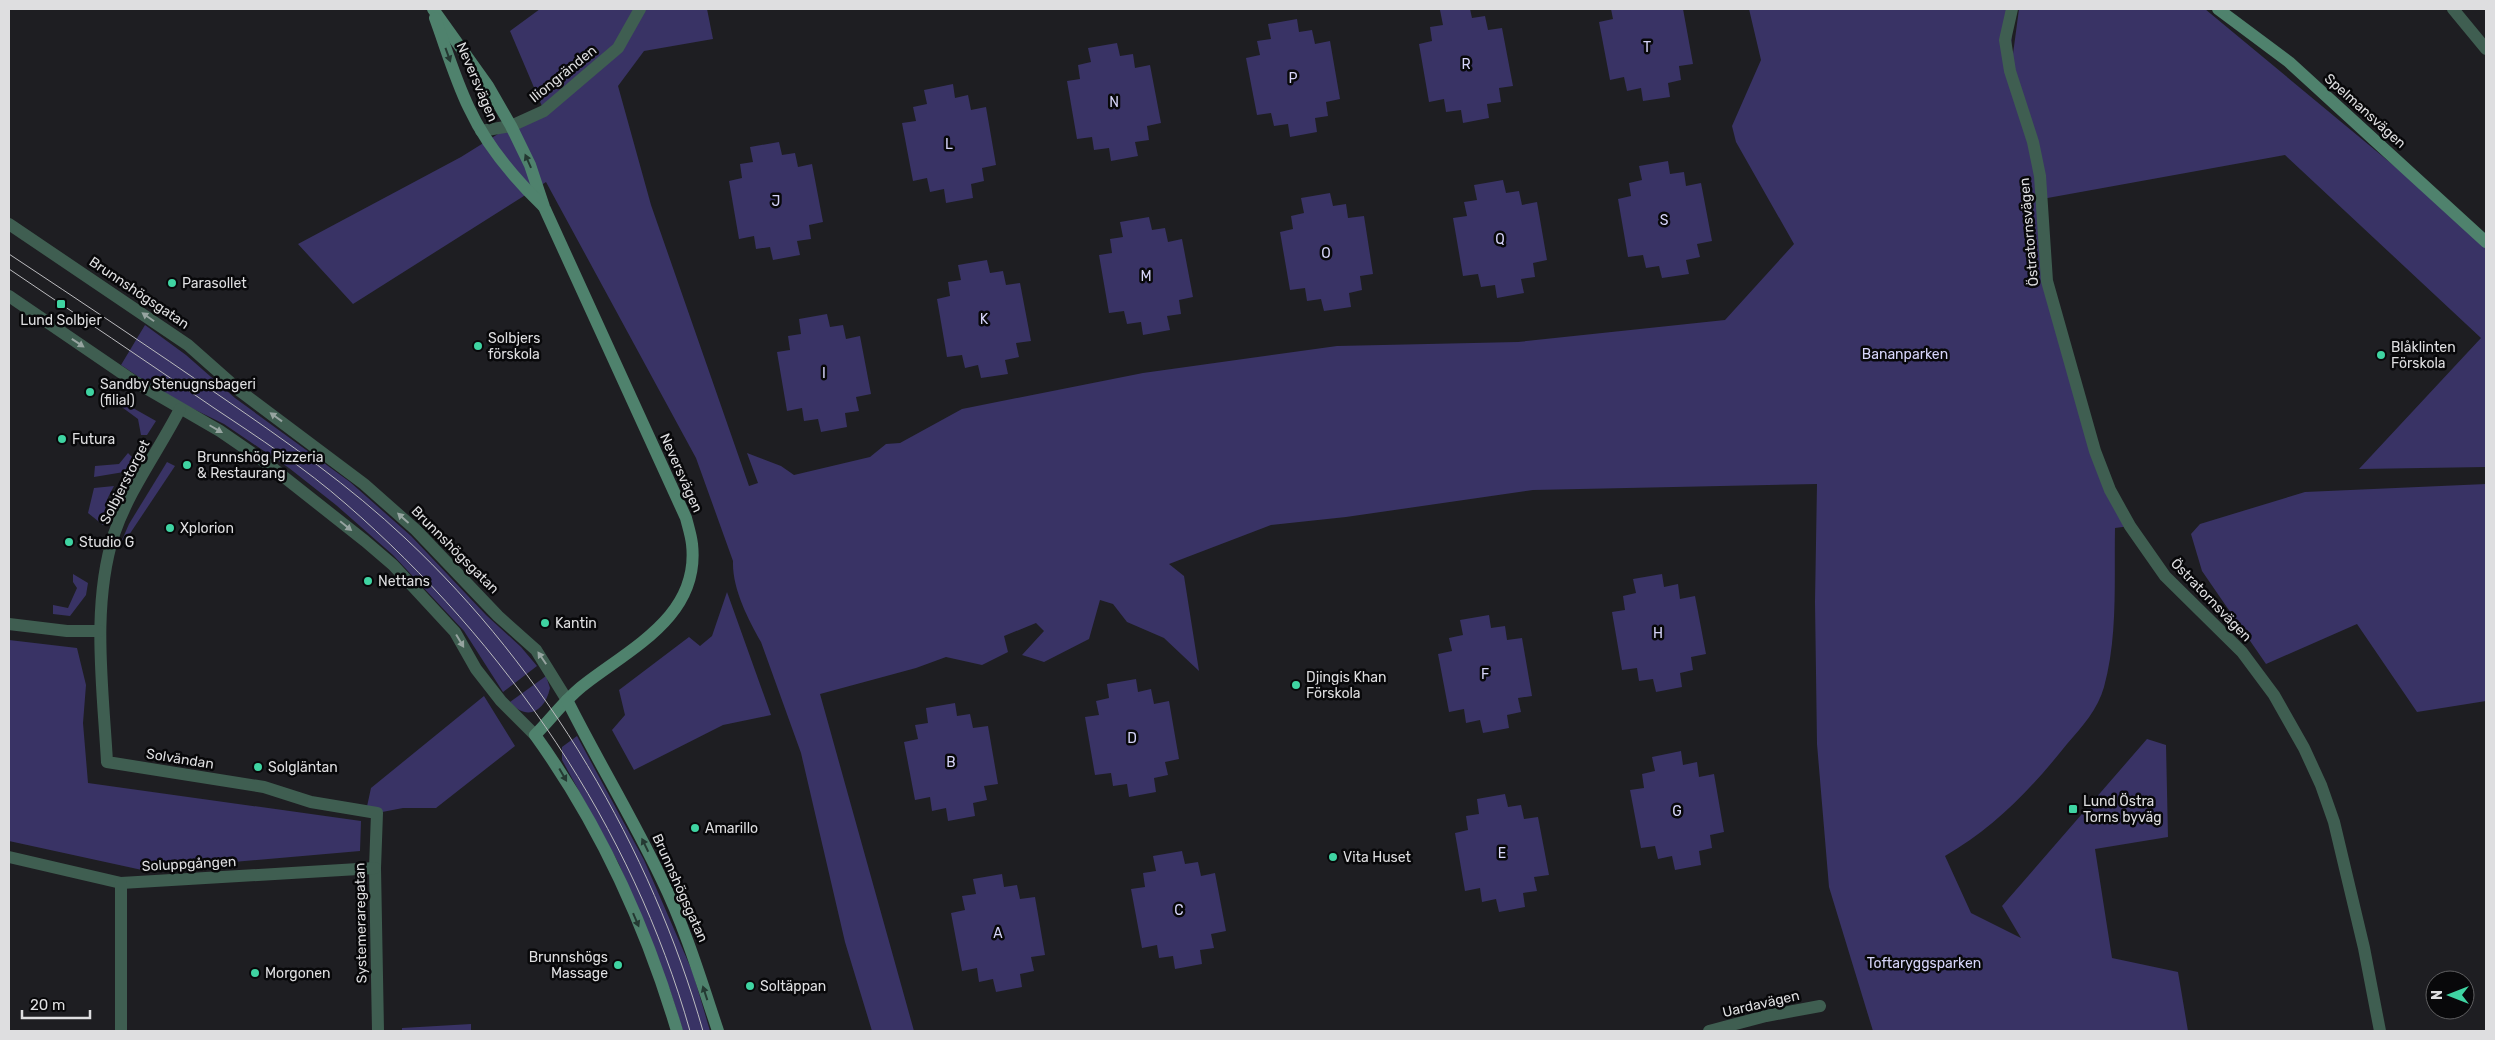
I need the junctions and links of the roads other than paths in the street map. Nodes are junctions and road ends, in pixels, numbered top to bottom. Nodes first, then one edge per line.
1 (432, 9) edge
2 (640, 9) edge
3 (2012, 9) edge
4 (2218, 9) edge
5 (2453, 9) edge
6 (2486, 49) edge
7 (511, 126) junction
8 (481, 132) junction
9 (544, 207) junction
10 (9, 224) edge
11 (2486, 241) edge
12 (9, 296) edge
13 (180, 409) junction
14 (9, 624) edge
15 (100, 631) junction
16 (567, 700) junction
17 (535, 735) junction
18 (377, 814) joint
19 (9, 857) edge
20 (375, 868) junction
21 (121, 883) junction
22 (1820, 1006) dead end
23 (120, 1031) edge
24 (378, 1031) edge
25 (677, 1031) edge
26 (718, 1031) edge
27 (1709, 1031) edge
28 (2380, 1031) edge

1 - 7 street, Neversvägen
1 -> 8 street, Neversvägen
2 - 7 street, Iliongränden
3 - 28 street, Östratornsvägen
4 - 11 street, Spelmansvägen
5 - 6 street
7 - 8 street, Iliongränden
9 -> 7 street, Neversvägen
8 - 9 street, Neversvägen
9 - 16 street, Neversvägen
16 -> 10 street, Brunnshögsgatan
12 -> 13 street
13 - 15 street, Solbjerstorget
13 -> 17 street
14 - 15 street
15 - 18 street, Solvändan
16 - 17 street, Neversvägen
26 -> 16 street, Brunnshögsgatan
17 -> 25 street
18 - 20 street, Systemeraregatan
19 - 21 street, Soluppgången
20 - 21 street, Soluppgången
20 - 24 street, Systemeraregatan
21 - 23 street
22 - 27 street, Uardavägen

